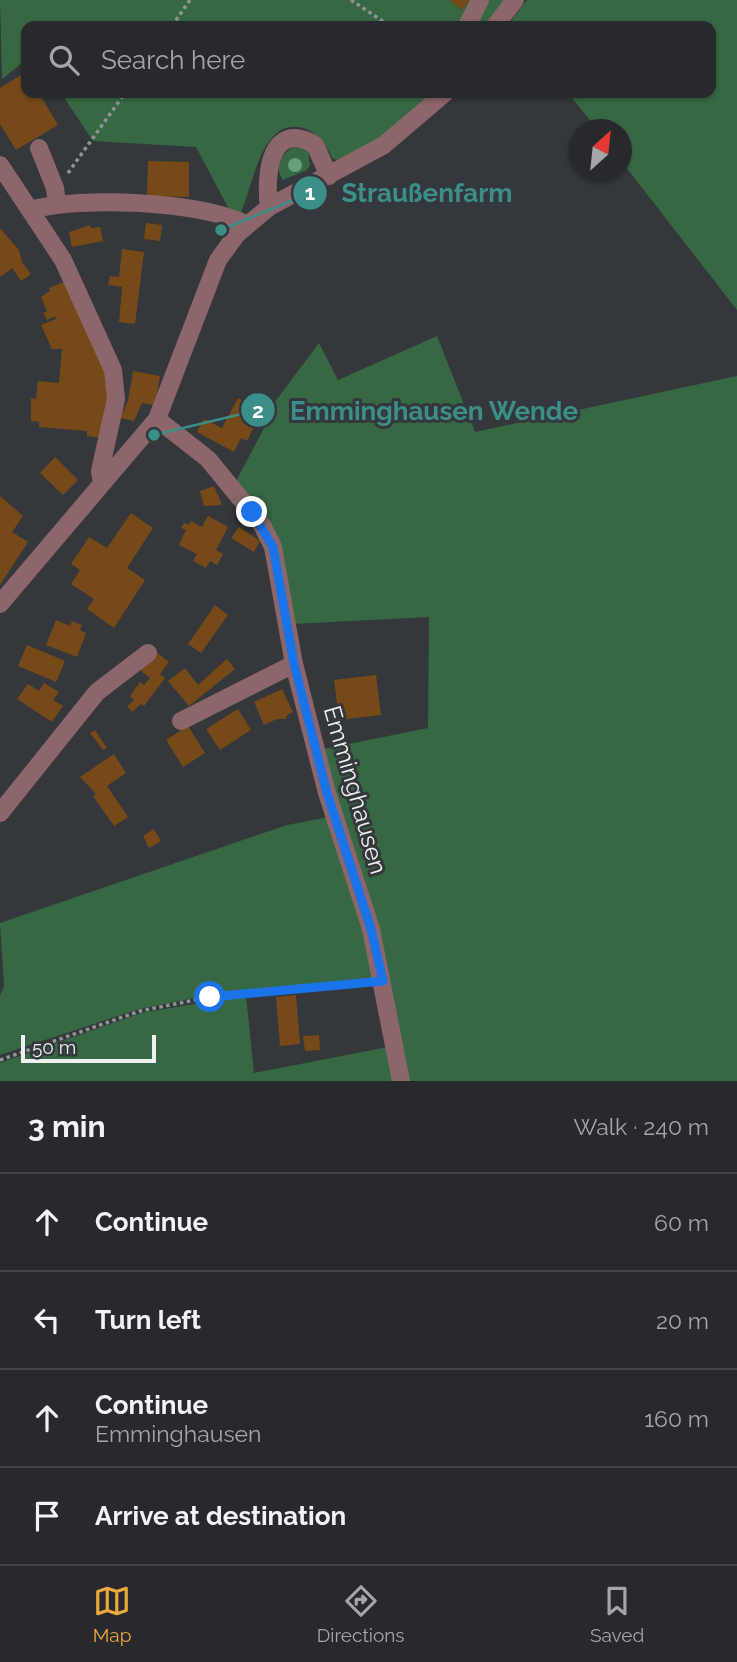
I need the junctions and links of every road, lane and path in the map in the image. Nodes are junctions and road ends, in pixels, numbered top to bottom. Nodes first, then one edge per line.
1 (190, 0) edge
2 (351, 0) edge
3 (480, 0) edge
4 (515, 0) edge
5 (175, 21) edge
6 (382, 21) edge
7 (470, 21) edge
8 (499, 21) edge
9 (122, 98) edge
10 (439, 98) edge
11 (39, 148) dead end
12 (0, 165) edge
13 (329, 176) junction
14 (56, 195) junction
15 (269, 207) junction
16 (30, 209) junction
17 (241, 229) junction
18 (157, 419) junction
19 (102, 484) junction
20 (0, 604) edge
21 (148, 653) dead end
22 (294, 664) junction
23 (181, 721) dead end
24 (0, 813) edge
25 (383, 981) junction
26 (0, 1060) edge
27 (401, 1081) edge

1 - 5 path
2 - 6 path
3 - 7 street
4 - 8 street
9 - 14 path
10 - 13 street
11 - 14 street
12 - 16 street
13 - 15 street
13 - 15 street
14 - 16 street
14 - 17 street
15 - 17 street
16 - 19 street
17 - 18 street
18 - 19 street
18 - 22 street, Emminghausen
19 - 20 street
21 - 24 street
22 - 23 street
22 - 25 street, Emminghausen
25 - 26 path
25 - 27 street, Emminghausen

